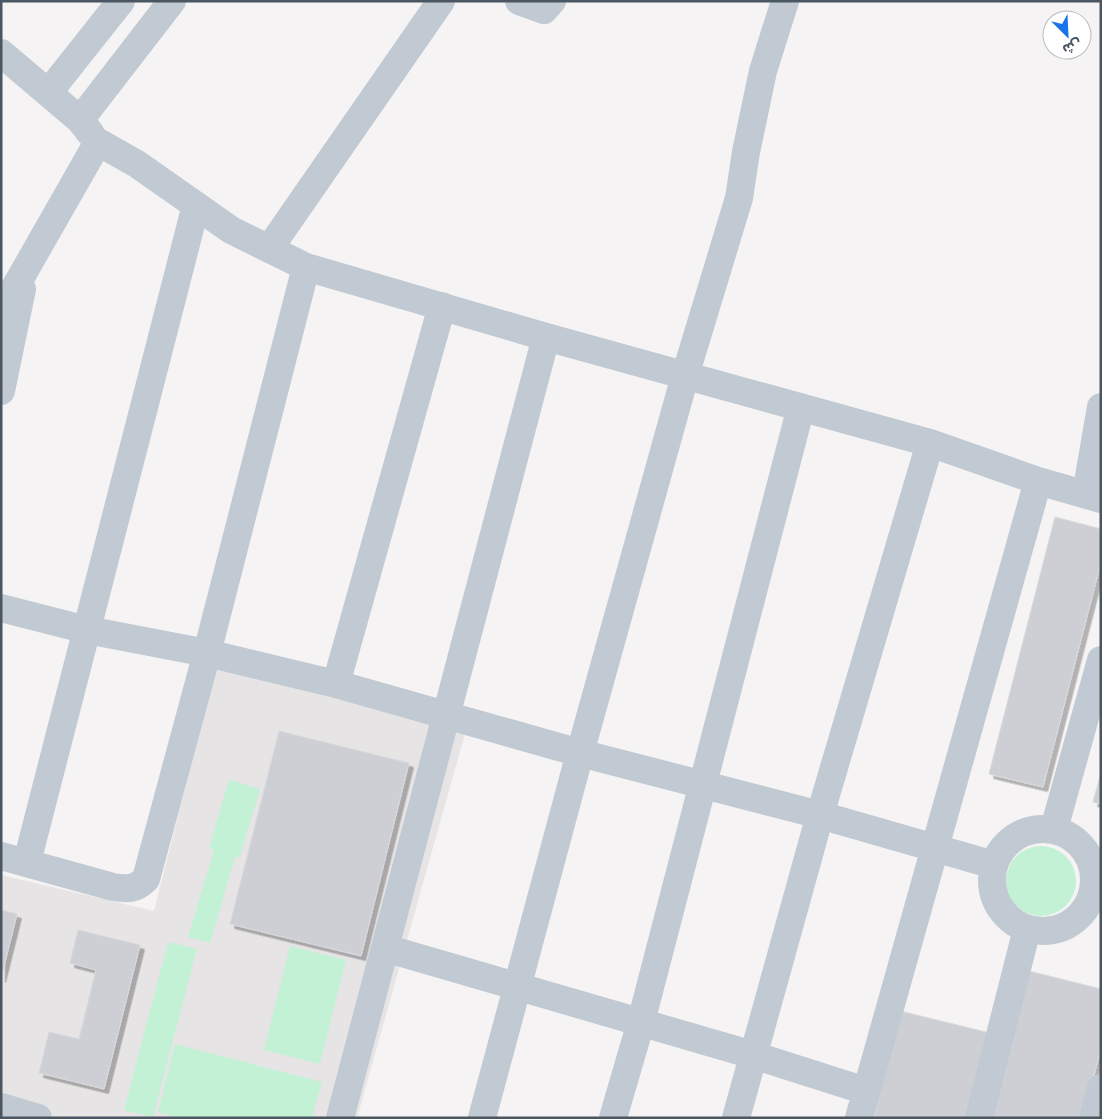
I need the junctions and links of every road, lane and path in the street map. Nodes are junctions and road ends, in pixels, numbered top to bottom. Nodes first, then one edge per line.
1 (121, 1) edge
2 (172, 1) edge
3 (441, 1) edge
4 (519, 1) edge
5 (552, 1) edge
6 (785, 1) edge
7 (1, 53) edge
8 (48, 93) junction
9 (80, 120) junction
10 (98, 142) junction
11 (196, 205) junction
12 (269, 249) junction
13 (306, 267) junction
14 (26, 270) junction
15 (442, 306) junction
16 (1, 312) edge
17 (546, 337) junction
18 (685, 376) junction
19 (1, 391) edge
20 (801, 407) junction
21 (1101, 407) edge
22 (930, 443) junction
23 (1038, 481) junction
24 (1094, 496) edge
25 (1, 608) edge
26 (87, 630) junction
27 (207, 653) junction
28 (1101, 660) edge
29 (336, 684) junction
30 (446, 714) junction
31 (580, 753) junction
32 (703, 784) junction
33 (820, 815) junction
34 (1054, 829) junction
35 (934, 849) junction
36 (1, 856) edge
37 (27, 862) junction
38 (994, 865) junction
39 (1097, 889) edge
40 (1027, 928) junction
41 (385, 948) junction
42 (518, 986) junction
43 (640, 1022) junction
44 (754, 1055) junction
45 (1101, 1090) edge
46 (866, 1092) junction
47 (1, 1107) edge
48 (38, 1118) edge
49 (340, 1118) edge
50 (482, 1118) edge
51 (612, 1118) edge
52 (736, 1118) edge
53 (860, 1118) edge
54 (979, 1118) edge
55 (1093, 1118) edge

1 - 8 street
2 - 9 street
3 - 12 street
4 - 5 street
6 - 18 street
7 - 8 street
8 - 9 street
9 - 10 street
10 - 11 street
10 - 14 street
11 - 12 street
11 - 26 street
12 - 13 street
13 - 15 street
13 - 27 street
14 - 16 street
14 - 19 street
15 - 17 street
15 - 29 street
17 - 18 street
17 - 30 street
18 - 20 street
18 - 31 street
20 - 22 street
20 - 32 street
21 - 24 street
22 - 23 street
22 - 33 street
23 - 24 street
23 - 35 street
25 - 26 street
26 - 27 street
26 - 37 street
27 - 29 street
27 - 37 street
28 - 34 street
29 - 30 street
30 - 31 street
30 - 41 street
31 - 32 street
31 - 42 street
32 - 33 street
32 - 43 street
33 - 35 street
33 - 44 street
34 - 38 street
34 - 39 street
35 - 38 street
35 - 46 street
36 - 37 street
38 - 40 street
39 - 40 street
40 - 54 street
41 - 42 street
41 - 49 street
42 - 43 street
42 - 50 street
43 - 44 street
43 - 51 street
44 - 46 street
44 - 52 street
45 - 55 street
46 - 53 street
47 - 48 street

